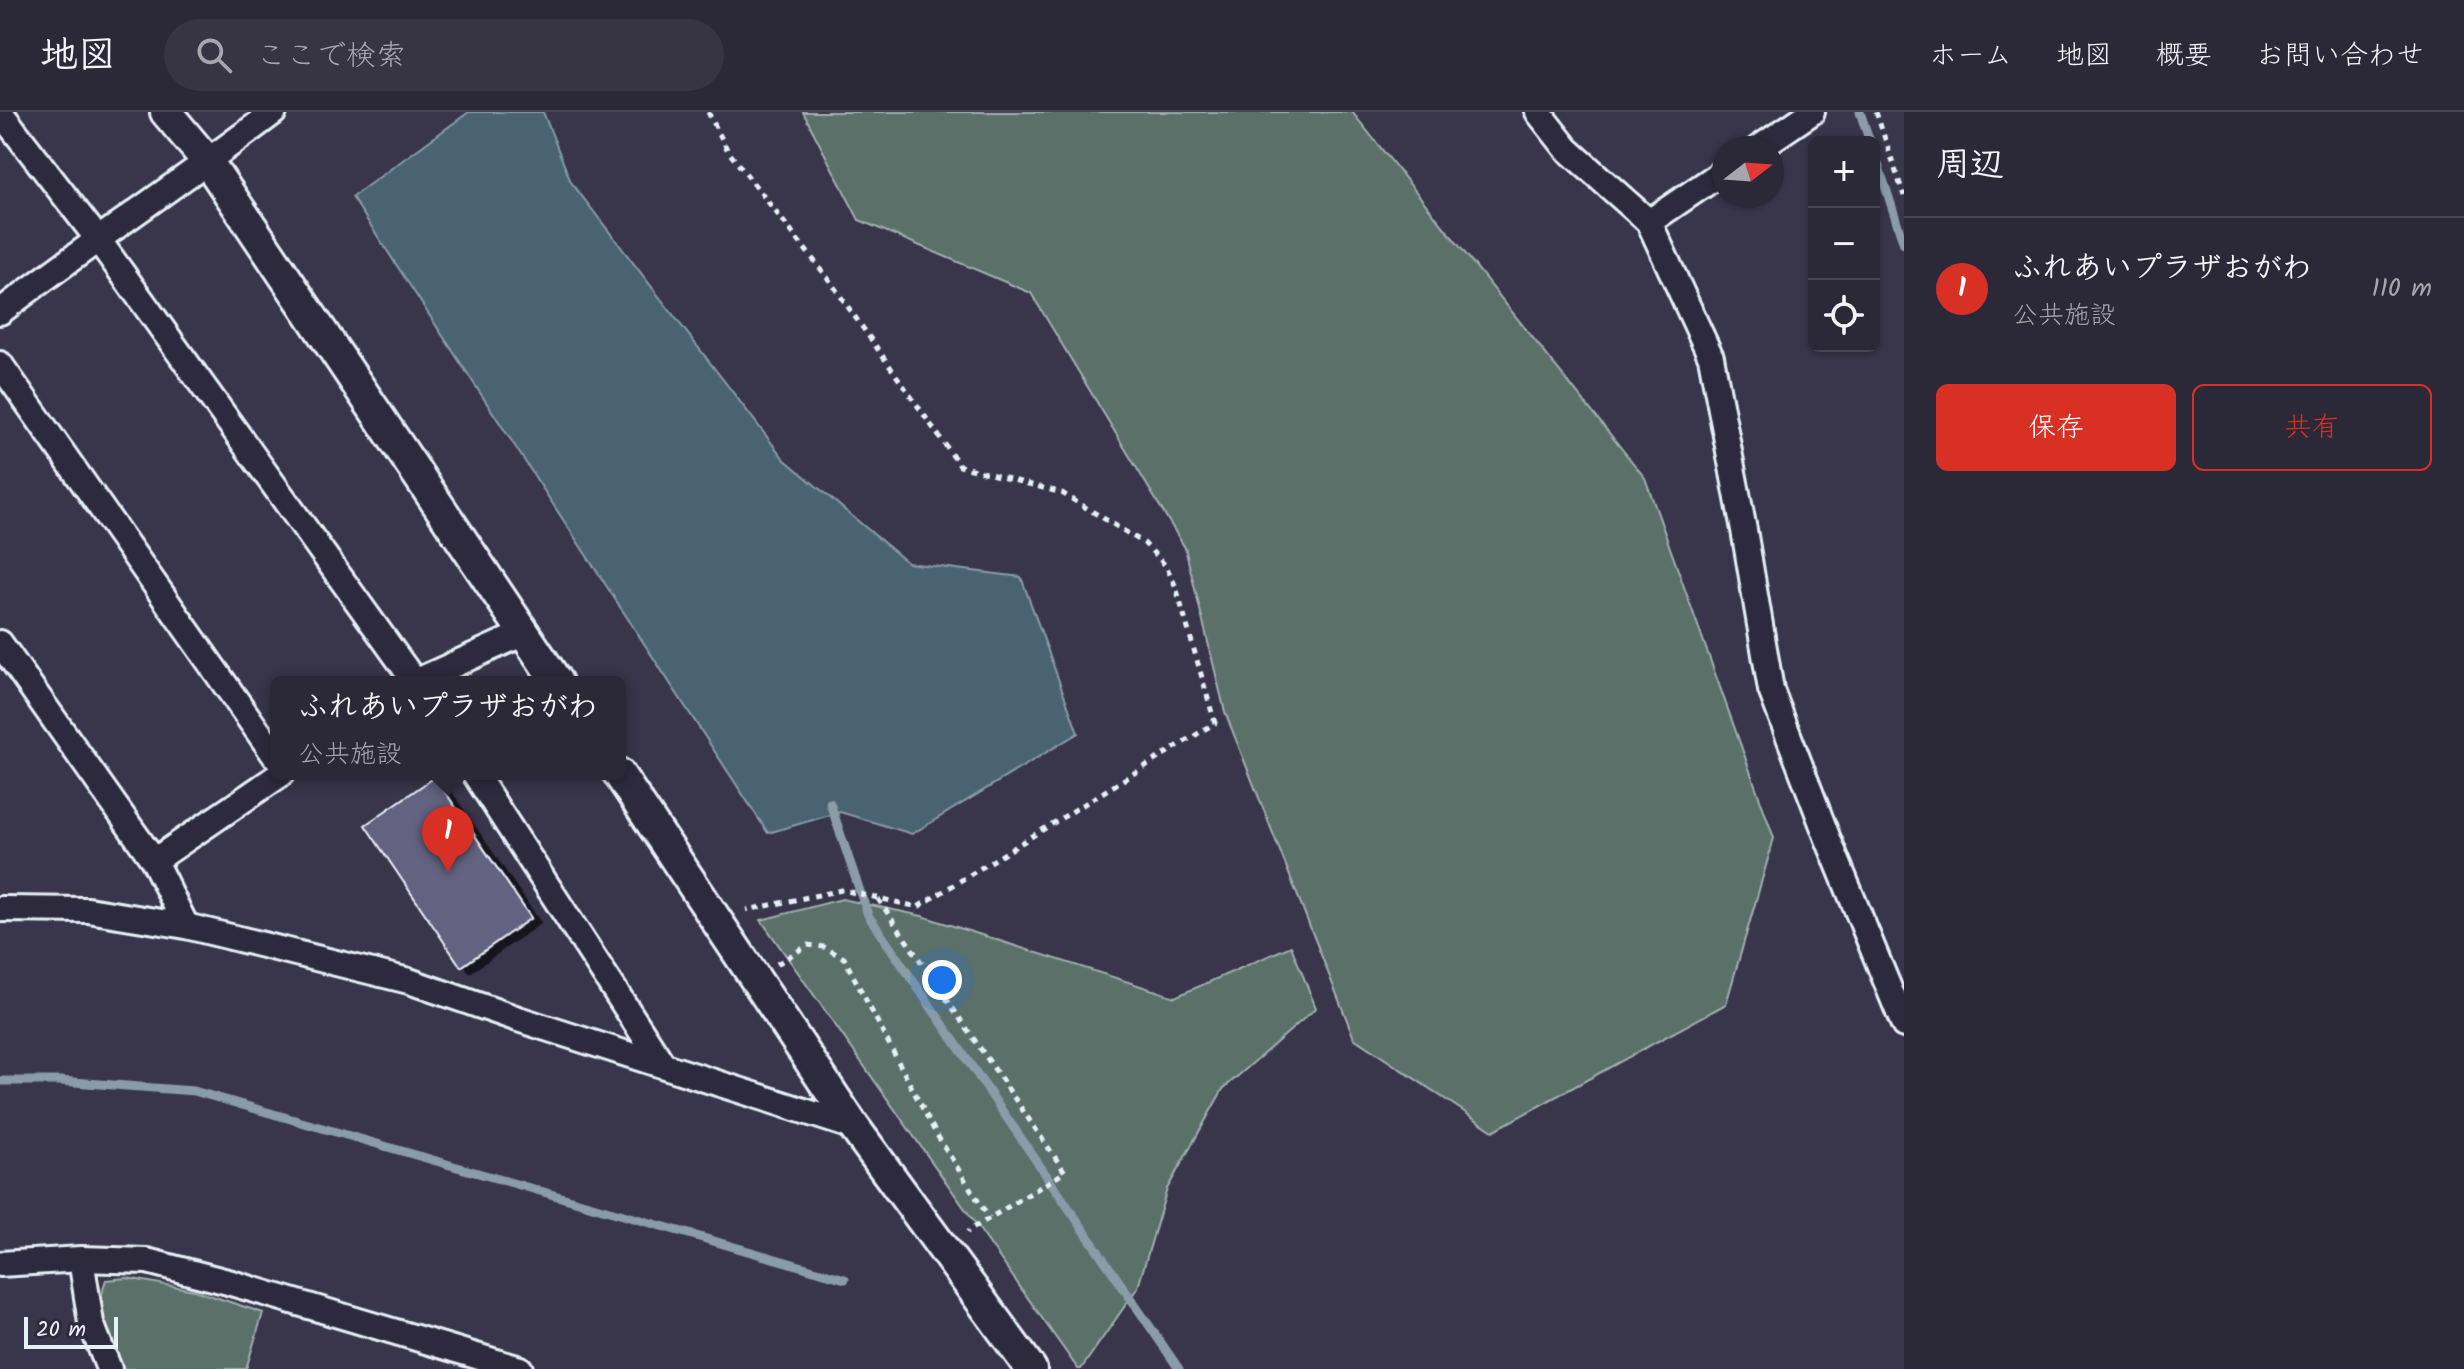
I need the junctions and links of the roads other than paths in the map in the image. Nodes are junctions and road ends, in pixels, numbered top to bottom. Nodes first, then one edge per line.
1 (0, 112) edge
2 (166, 112) edge
3 (274, 112) edge
4 (1538, 112) edge
5 (1812, 112) edge
6 (1777, 136) edge
7 (208, 162) junction
8 (1712, 179) edge
9 (1649, 222) junction
10 (97, 238) junction
11 (0, 312) edge
12 (0, 364) edge
13 (524, 633) junction
14 (0, 643) edge
15 (411, 676) edge
16 (428, 676) edge
17 (553, 676) edge
18 (270, 748) edge
19 (272, 780) edge
20 (479, 780) edge
21 (623, 780) edge
22 (154, 861) junction
23 (0, 909) edge
24 (186, 926) junction
25 (1904, 1025) edge
26 (663, 1065) junction
27 (854, 1127) junction
28 (81, 1259) junction
29 (0, 1264) edge
30 (109, 1369) edge
31 (520, 1369) edge
32 (1031, 1369) edge

1 - 10 street
2 - 7 street
3 - 7 street
4 - 9 street
5 - 6 street
7 - 10 street
7 - 13 street
8 - 9 street
9 - 25 street
10 - 11 street
10 - 15 street
12 - 18 street
13 - 16 street
13 - 17 street
14 - 22 street
19 - 22 street
20 - 26 street
21 - 27 street
22 - 24 street
23 - 24 street
24 - 26 street
26 - 27 street
27 - 32 street
28 - 29 street
28 - 30 street
28 - 31 street

